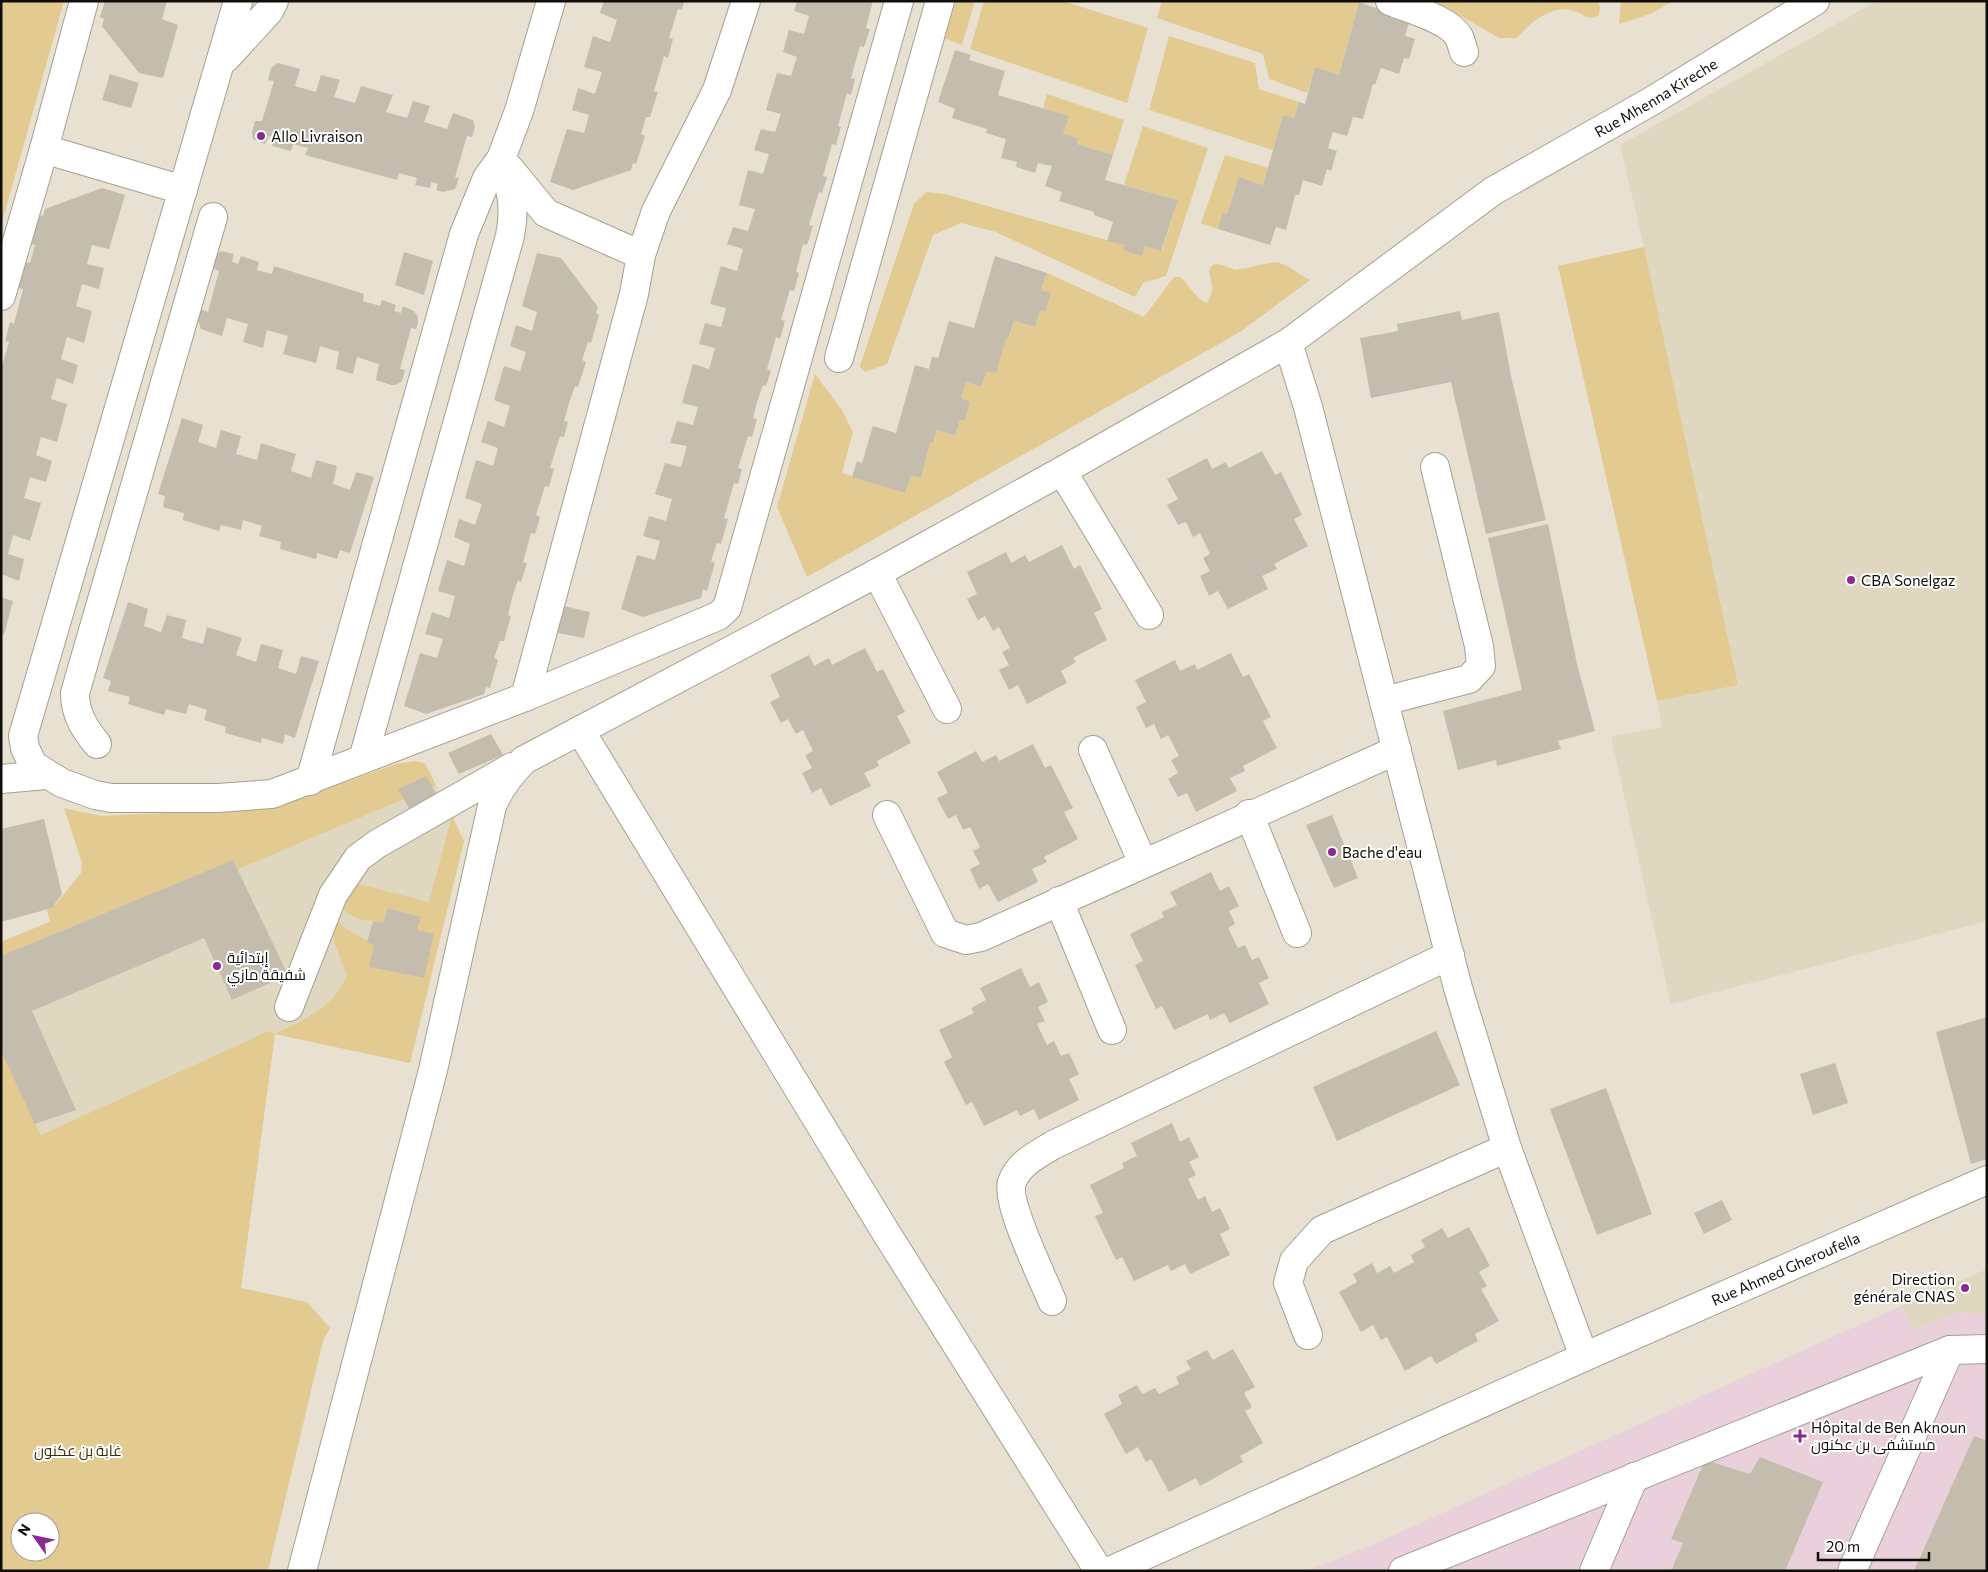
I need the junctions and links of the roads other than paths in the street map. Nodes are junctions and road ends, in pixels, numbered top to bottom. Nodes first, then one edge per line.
1 (84, 1) edge
2 (238, 1) edge
3 (274, 1) edge
4 (551, 1) edge
5 (746, 1) edge
6 (898, 1) edge
7 (940, 1) edge
8 (1390, 1) edge
9 (1815, 1) edge
10 (1464, 52) dead end
11 (222, 62) junction
12 (44, 149) junction
13 (501, 159) junction
14 (183, 190) junction
15 (213, 217) dead end
16 (641, 255) junction
17 (1, 296) edge
18 (1288, 343) junction
19 (839, 358) dead end
20 (1435, 467) dead end
21 (1062, 472) junction
22 (877, 572) junction
23 (1150, 615) dead end
24 (525, 696) junction
25 (1384, 701) junction
26 (947, 709) dead end
27 (580, 730) junction
28 (97, 744) dead end
29 (1093, 750) dead end
30 (1397, 750) junction
31 (363, 759) junction
32 (524, 760) junction
33 (46, 775) junction
34 (1, 779) edge
35 (310, 781) junction
36 (1250, 814) junction
37 (887, 815) dead end
38 (1144, 863) junction
39 (1059, 902) junction
40 (1298, 933) dead end
41 (1450, 955) junction
42 (289, 1007) dead end
43 (1112, 1030) dead end
44 (1507, 1148) junction
45 (1987, 1180) edge
46 (1052, 1301) dead end
47 (1308, 1335) dead end
48 (1987, 1349) edge
49 (1950, 1350) junction
50 (1584, 1358) junction
51 (1634, 1477) junction
52 (302, 1571) edge
53 (1099, 1571) edge
54 (1110, 1571) edge
55 (1403, 1571) edge
56 (1594, 1571) edge
57 (1852, 1571) edge

1 - 12 street
2 - 11 street
3 - 11 street
4 - 13 street
5 - 16 street
6 - 24 street
7 - 19 street
8 - 10 street
9 - 18 street, Rue Mhenna Kireche
11 - 14 street
12 - 14 street
12 - 17 street
13 - 16 street
13 - 31 street
13 - 35 street
14 - 33 street
15 - 28 street
16 - 24 street
18 - 21 street, Rue Mhenna Kireche
18 - 25 street
20 - 25 street
21 - 22 street, Rue Mhenna Kireche
21 - 23 street
22 - 26 street
22 - 27 street, Rue Mhenna Kireche
24 - 31 street
25 - 30 street
27 - 32 street, Rue Mhenna Kireche
27 - 53 street
29 - 38 street
30 - 36 street
30 - 41 street
31 - 35 street
32 - 42 street, Rue Mhenna Kireche
32 - 52 street
33 - 34 street
33 - 35 street
36 - 38 street
36 - 40 street
37 - 39 street
38 - 39 street
39 - 43 street
41 - 44 street
41 - 46 street
44 - 47 street
44 - 50 street
45 - 50 street, Rue Ahmed Gheroufella
48 - 49 street
49 - 51 street
49 - 57 street
50 - 54 street, Rue Ahmed Gheroufella
51 - 55 street
51 - 56 street

